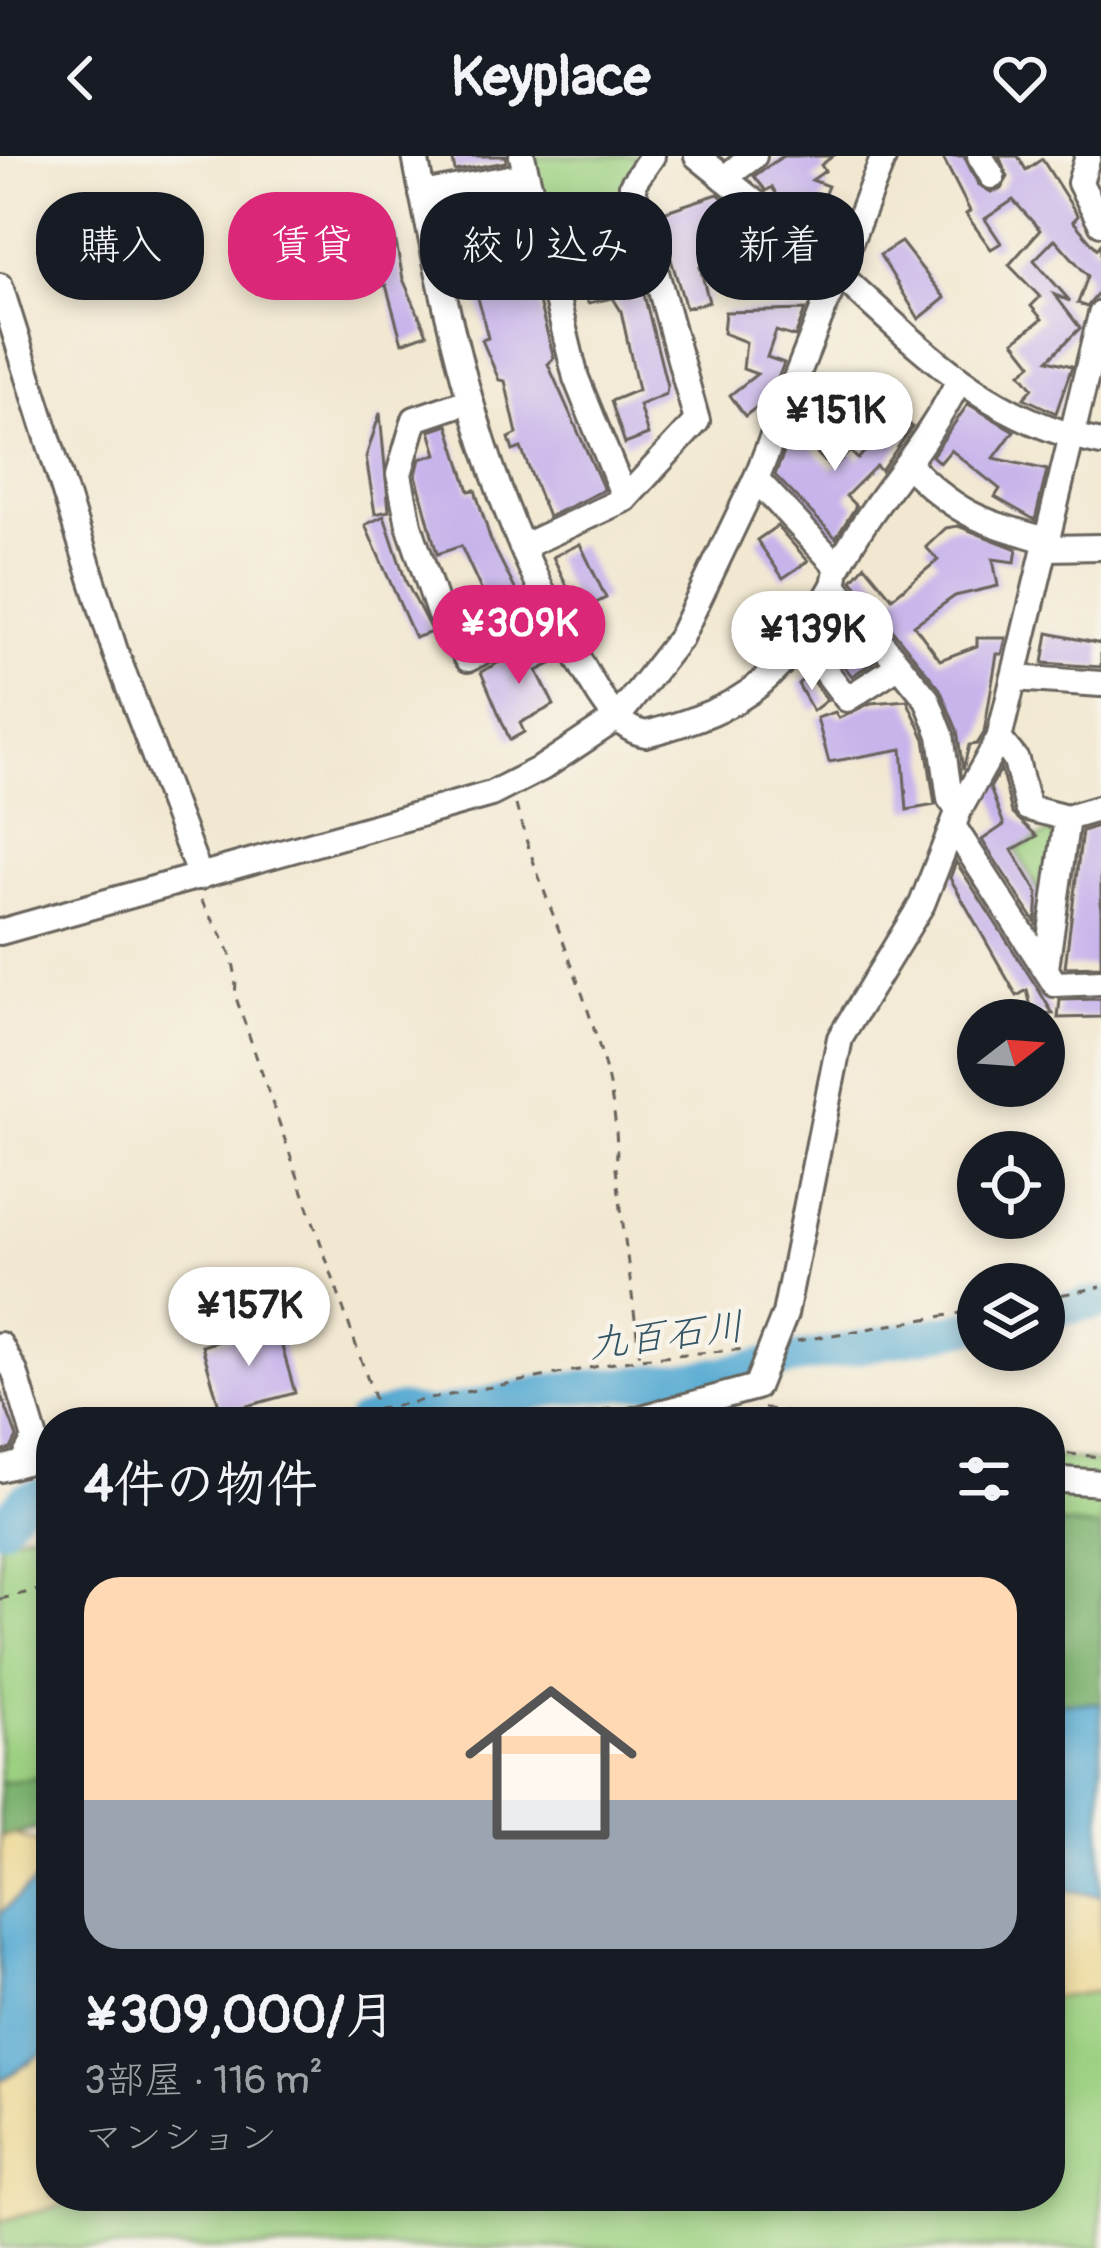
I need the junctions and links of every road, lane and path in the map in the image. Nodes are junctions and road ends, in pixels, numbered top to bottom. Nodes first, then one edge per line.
1 (415, 156) edge
2 (652, 156) edge
3 (697, 156) edge
4 (754, 156) edge
5 (884, 156) edge
6 (1088, 156) edge
7 (524, 165) edge
8 (724, 178) junction
9 (422, 192) edge
10 (429, 192) edge
11 (741, 192) edge
12 (864, 205) edge
13 (1101, 223) edge
14 (0, 286) edge
15 (864, 296) edge
16 (446, 300) edge
17 (826, 300) edge
18 (1101, 314) edge
19 (959, 380) junction
20 (468, 401) junction
21 (1072, 437) junction
22 (1101, 443) edge
23 (908, 464) junction
24 (756, 478) junction
25 (625, 499) junction
26 (1048, 545) junction
27 (522, 547) junction
28 (1101, 547) edge
29 (836, 576) junction
30 (554, 614) junction
31 (802, 640) junction
32 (898, 666) junction
33 (1015, 679) junction
34 (1101, 684) edge
35 (617, 718) junction
36 (999, 739) junction
37 (511, 785) junction
38 (1101, 808) edge
39 (956, 818) junction
40 (1067, 818) junction
41 (200, 877) junction
42 (0, 932) edge
43 (1046, 968) junction
44 (1101, 982) edge
45 (1101, 1287) edge
46 (1065, 1294) edge
47 (957, 1314) edge
48 (0, 1345) edge
49 (773, 1346) junction
50 (640, 1358) junction
51 (377, 1407) edge
52 (388, 1407) edge
53 (682, 1407) edge
54 (1065, 1453) edge
55 (1101, 1457) edge
56 (0, 1469) edge
57 (1065, 1480) edge
58 (1101, 1483) edge
59 (36, 1590) edge
60 (0, 1599) edge

1 - 9 street
2 - 25 street
3 - 8 street
4 - 8 street
5 - 12 street
6 - 13 street
7 - 10 street
7 - 25 street
8 - 11 street
14 - 41 street
15 - 19 street
16 - 20 street
17 - 24 street
18 - 21 street
19 - 21 street
19 - 23 street
20 - 27 street
20 - 30 street
21 - 22 street
21 - 26 street
23 - 26 street
23 - 29 street
24 - 29 street
24 - 35 street
25 - 27 street
26 - 28 street
26 - 33 street
27 - 30 street
29 - 31 street
29 - 32 street
30 - 35 street
31 - 32 street
31 - 35 street
32 - 39 street
33 - 34 street
33 - 36 street
35 - 37 street
36 - 39 street
36 - 40 street
37 - 41 street
37 - 50 path
38 - 40 street
39 - 43 street
39 - 49 street
40 - 43 street
41 - 42 street
41 - 51 path
43 - 44 street
45 - 46 path
47 - 49 path
48 - 56 street
49 - 50 path
49 - 53 street
50 - 52 path
54 - 55 path
57 - 58 street
59 - 60 path

